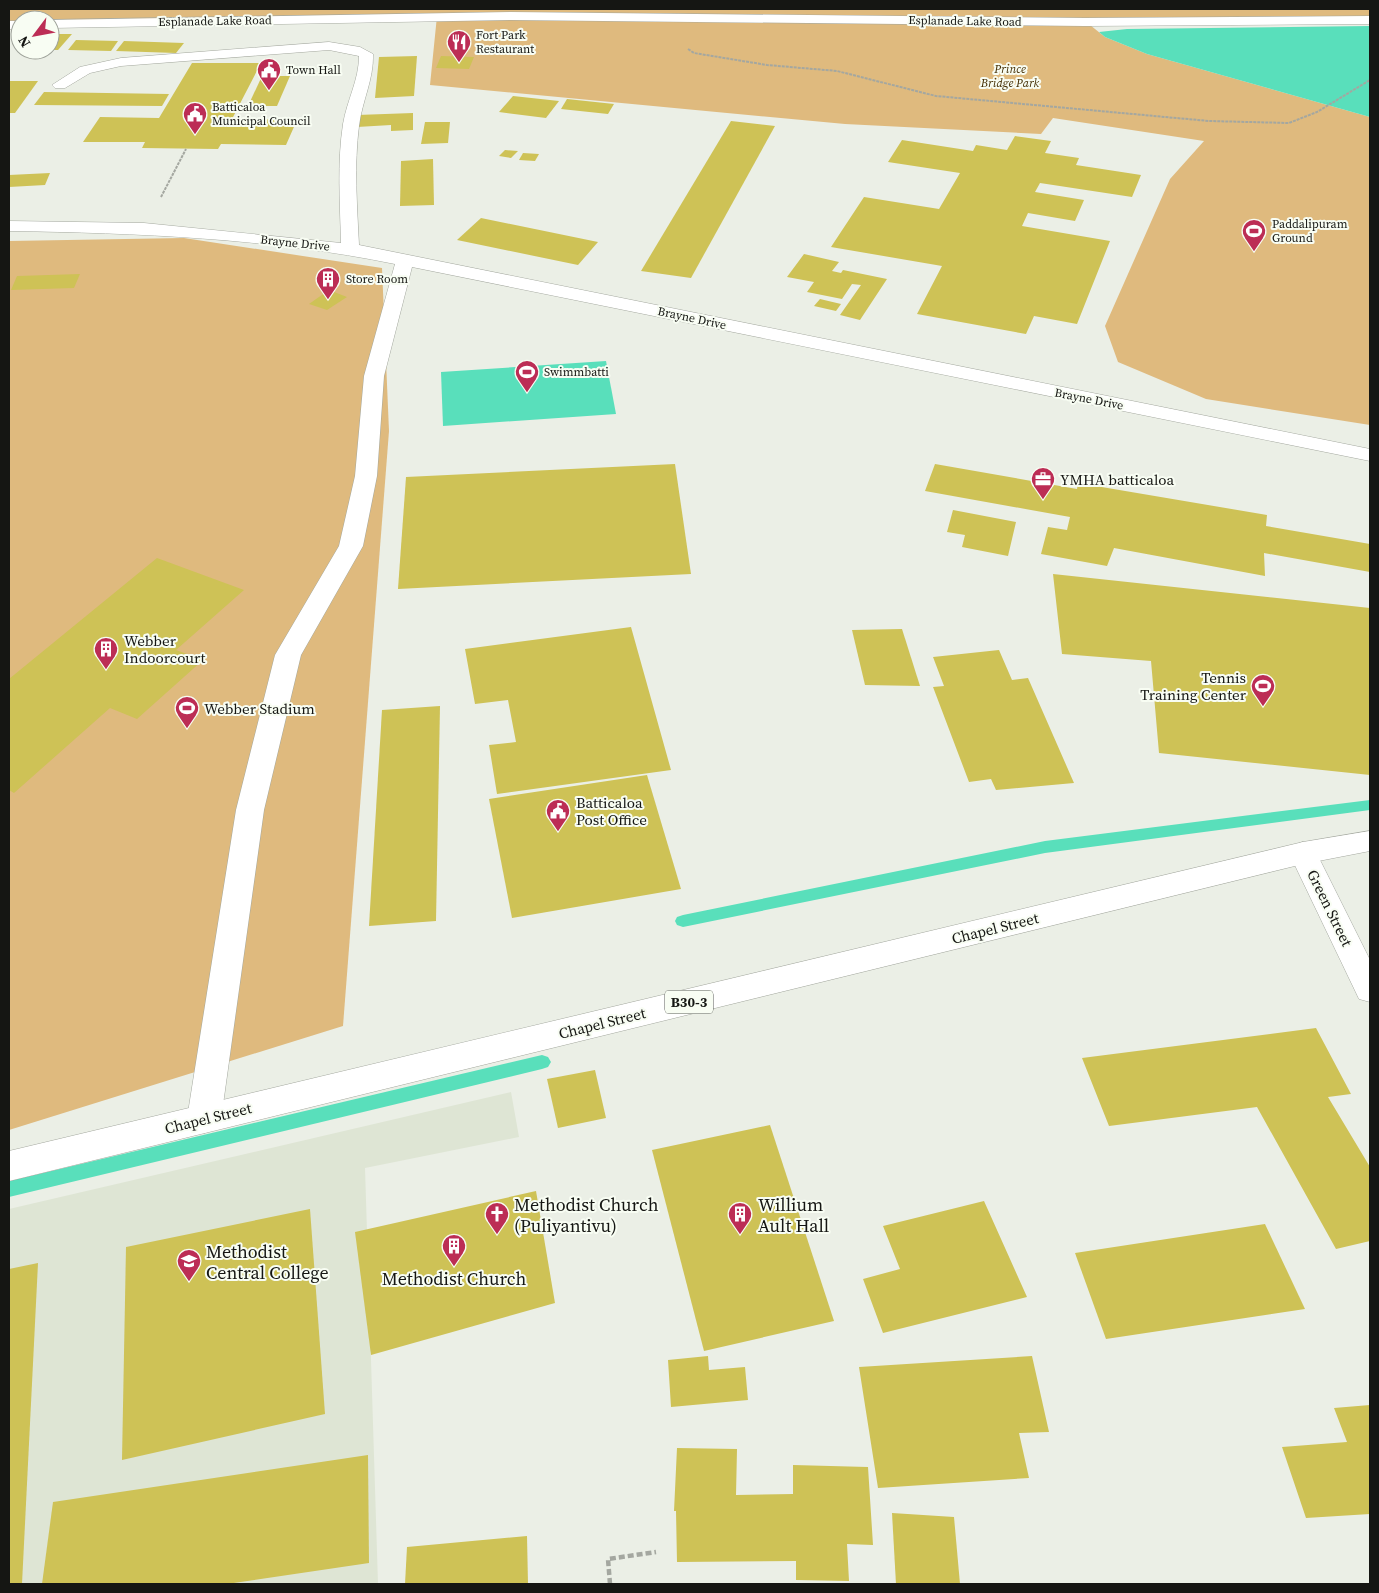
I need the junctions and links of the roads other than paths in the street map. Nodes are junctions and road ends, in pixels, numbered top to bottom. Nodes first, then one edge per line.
1 (365, 9) edge
2 (340, 19) junction
3 (1370, 20) edge
4 (60, 24) edge
5 (60, 85) dead end
6 (9, 226) edge
7 (350, 249) junction
8 (405, 260) junction
9 (1370, 455) edge
10 (1370, 841) edge
11 (1303, 853) junction
12 (1370, 990) edge
13 (204, 1119) junction
14 (9, 1166) edge

1 - 2 street
2 - 3 street, Esplanade Lake Road
2 - 4 street, Esplanade Lake Road
5 - 7 street
6 - 7 street, Brayne Drive
7 - 8 street, Brayne Drive
8 - 9 street, Brayne Drive
8 - 13 street
10 - 11 street, Chapel Street / B30-3
11 - 12 street, Green Street
11 - 13 street, Chapel Street / B30-3
13 - 14 street, Chapel Street / B30-3

